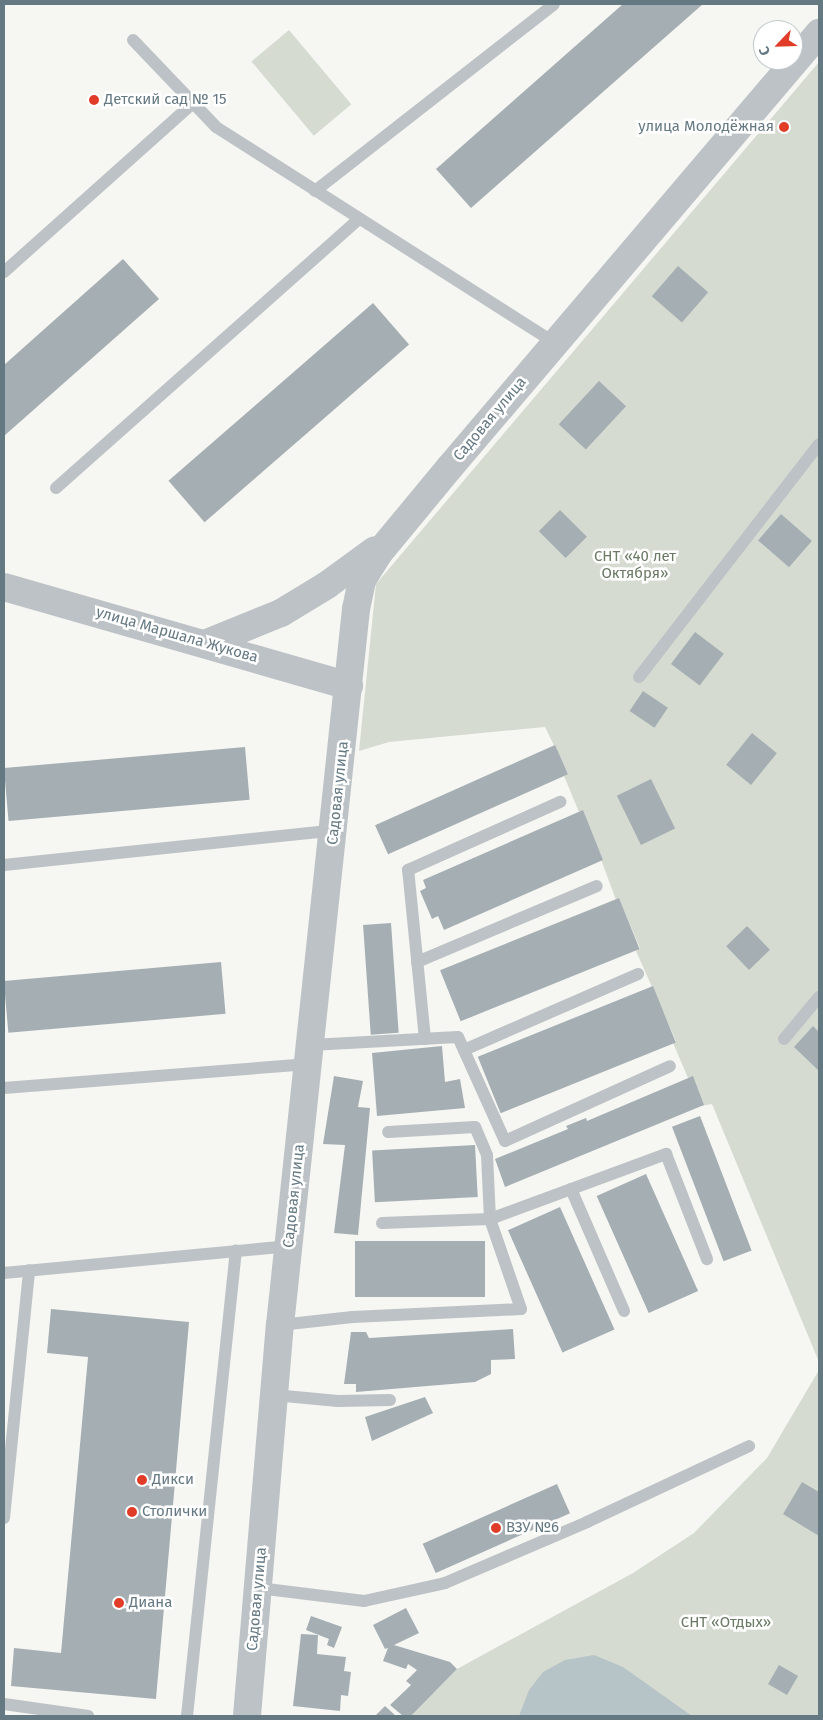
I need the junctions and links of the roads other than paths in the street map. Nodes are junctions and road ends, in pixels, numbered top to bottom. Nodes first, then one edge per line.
1 (554, 4) edge
2 (819, 33) edge
3 (133, 40) dead end
4 (193, 103) junction
5 (315, 191) junction
6 (359, 219) junction
7 (4, 272) edge
8 (555, 343) junction
9 (819, 444) edge
10 (56, 488) dead end
11 (392, 537) junction
12 (4, 587) edge
13 (206, 643) junction
14 (639, 677) dead end
15 (349, 686) junction
16 (560, 802) dead end
17 (335, 830) junction
18 (4, 865) edge
19 (597, 886) dead end
20 (417, 962) junction
21 (638, 974) dead end
22 (819, 997) edge
23 (425, 1039) junction
24 (784, 1039) dead end
25 (464, 1050) junction
26 (310, 1054) junction
27 (670, 1066) dead end
28 (4, 1088) edge
29 (388, 1132) dead end
30 (570, 1189) junction
31 (490, 1219) junction
32 (382, 1223) dead end
33 (288, 1246) junction
34 (236, 1251) junction
35 (707, 1260) dead end
36 (29, 1270) junction
37 (4, 1273) edge
38 (624, 1311) dead end
39 (280, 1325) junction
40 (274, 1395) junction
41 (390, 1400) dead end
42 (749, 1446) dead end
43 (4, 1518) edge
44 (258, 1588) junction
45 (4, 1704) edge
46 (88, 1716) edge
47 (187, 1716) edge
48 (247, 1716) edge

1 - 5 lane
2 - 8 street, Садовая улица
3 - 4 lane
4 - 5 lane
4 - 7 lane
5 - 6 lane
6 - 8 lane
6 - 10 lane
8 - 11 street, Садовая улица
9 - 14 lane
11 - 13 street
11 - 15 street, Садовая улица
12 - 13 street, улица Маршала Жукова
13 - 15 street, улица Маршала Жукова
15 - 17 street, Садовая улица
16 - 20 lane
17 - 18 lane
17 - 26 street, Садовая улица
19 - 20 lane
20 - 23 lane
21 - 25 lane
22 - 24 lane
23 - 25 lane
23 - 26 lane
25 - 27 lane
26 - 28 lane
26 - 33 street, Садовая улица
29 - 31 lane
30 - 31 lane
30 - 35 lane
30 - 38 lane
31 - 32 lane
31 - 39 lane
33 - 34 lane
33 - 39 street, Садовая улица
34 - 36 lane
34 - 47 lane
36 - 37 lane
36 - 43 lane
39 - 40 street, Садовая улица
40 - 41 lane
40 - 44 street, Садовая улица
42 - 44 lane
44 - 48 street, Садовая улица
45 - 46 lane

